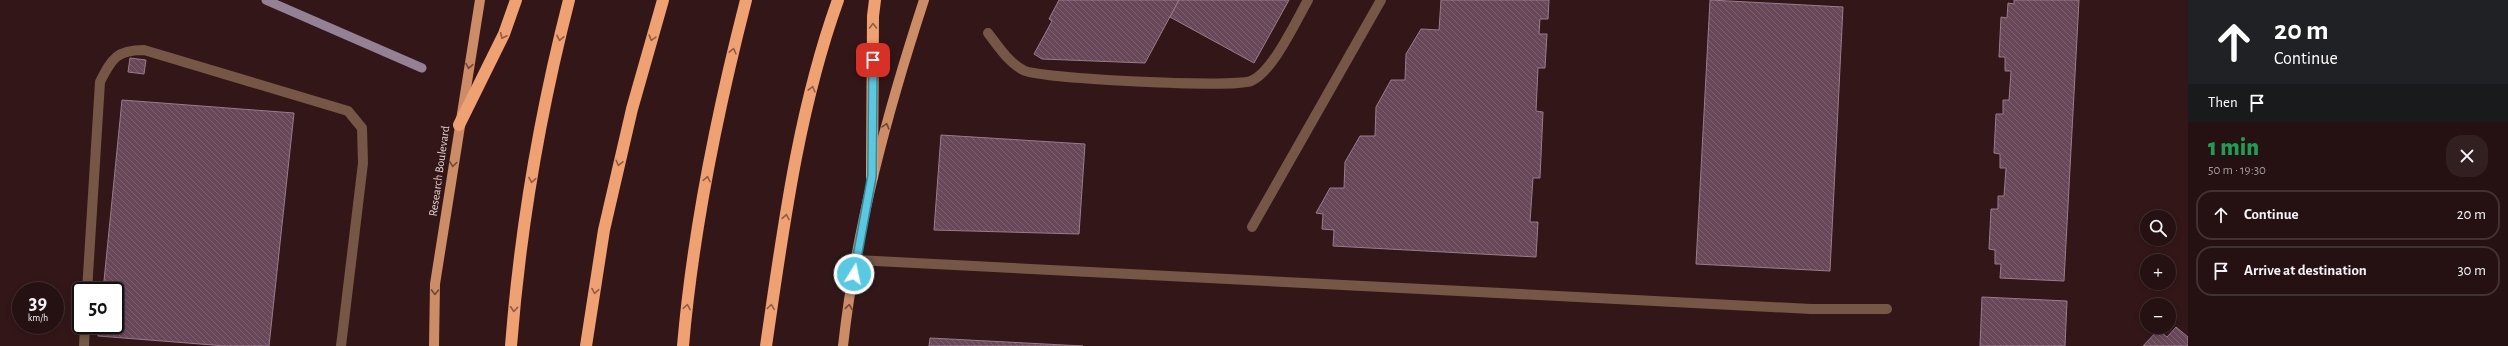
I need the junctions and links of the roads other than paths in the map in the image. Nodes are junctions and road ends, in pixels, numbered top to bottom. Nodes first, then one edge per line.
1 (480, 0) edge
2 (516, 0) edge
3 (569, 0) edge
4 (663, 0) edge
5 (746, 0) edge
6 (838, 0) edge
7 (875, 0) edge
8 (924, 0) edge
9 (1308, 0) edge
10 (1381, 0) edge
11 (988, 33) dead end
12 (459, 125) junction
13 (872, 176) junction
14 (1252, 227) dead end
15 (856, 260) junction
16 (88, 282) edge
17 (1887, 309) dead end
18 (85, 334) edge
19 (84, 346) edge
20 (341, 346) edge
21 (434, 346) edge
22 (511, 346) edge
23 (586, 346) edge
24 (683, 346) edge
25 (766, 346) edge
26 (843, 346) edge

1 -> 12 main road, Research Boulevard
2 -> 12 highway
3 -> 22 highway
4 -> 23 highway
24 -> 5 highway
25 -> 6 highway
13 -> 7 highway
13 -> 8 main road
9 - 11 lane
10 - 14 lane
12 -> 21 main road, Research Boulevard
13 - 15 main road
15 - 17 lane
26 -> 15 main road
16 - 20 lane
18 - 19 lane

